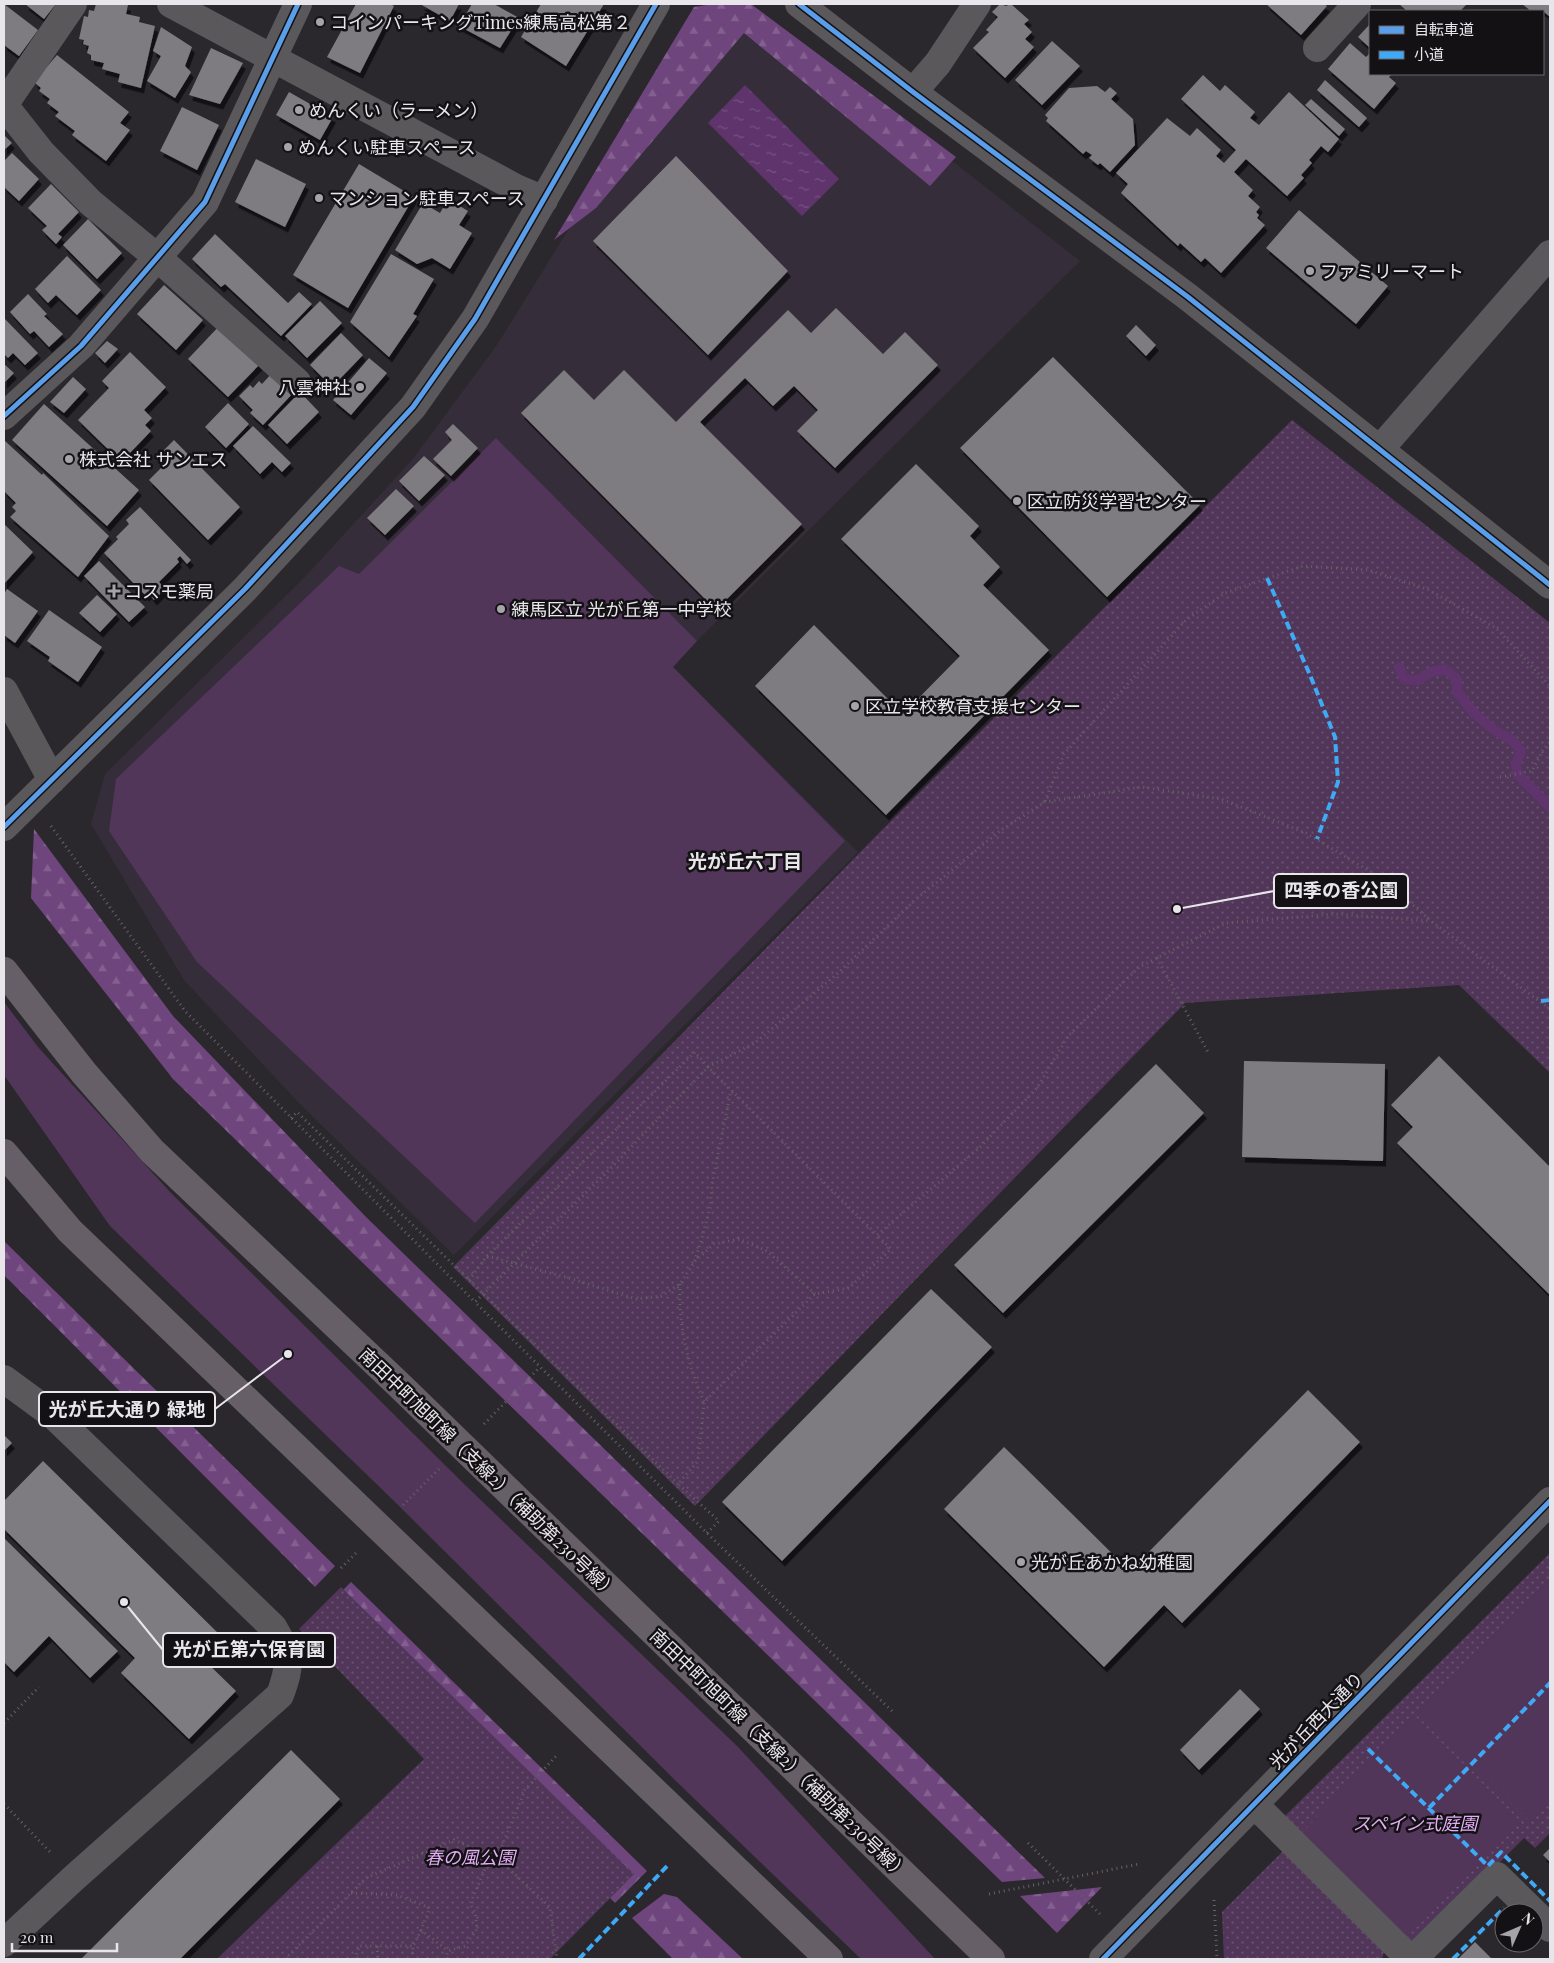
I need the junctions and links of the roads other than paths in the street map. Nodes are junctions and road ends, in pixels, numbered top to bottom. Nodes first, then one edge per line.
1 (73, 4) edge
2 (171, 4) edge
3 (298, 4) edge
4 (656, 4) edge
5 (799, 4) edge
6 (976, 4) edge
7 (1358, 4) edge
8 (1318, 48) dead end
9 (274, 58) junction
10 (913, 92) junction
11 (544, 200) junction
12 (1550, 254) edge
13 (158, 258) junction
14 (298, 382) dead end
15 (4, 416) edge
16 (1380, 449) junction
17 (1550, 585) edge
18 (4, 691) edge
19 (52, 780) junction
20 (4, 827) edge
21 (4, 970) edge
22 (4, 1153) edge
23 (4, 1379) edge
24 (1550, 1501) edge
25 (1254, 1804) junction
26 (1550, 1928) edge
27 (4, 1943) edge
28 (830, 1959) edge
29 (991, 1959) edge
30 (1103, 1959) edge
31 (1411, 1959) edge

1 - 13 street
2 - 9 street
3 - 9 street
4 - 11 street
5 - 10 street
6 - 10 street
7 - 8 street
9 - 11 street
9 - 13 street
10 - 16 street
11 - 19 street
12 - 16 street
13 - 14 street
13 - 15 street
16 - 17 street
18 - 19 street
19 - 20 street
21 - 29 main road, 南田中町旭町線（支線2）（補助第230号線）
22 - 28 main road
23 - 27 street
24 - 25 street, 光が丘西大通り
25 - 30 street, 光が丘西大通り
25 - 31 street
26 - 31 street

